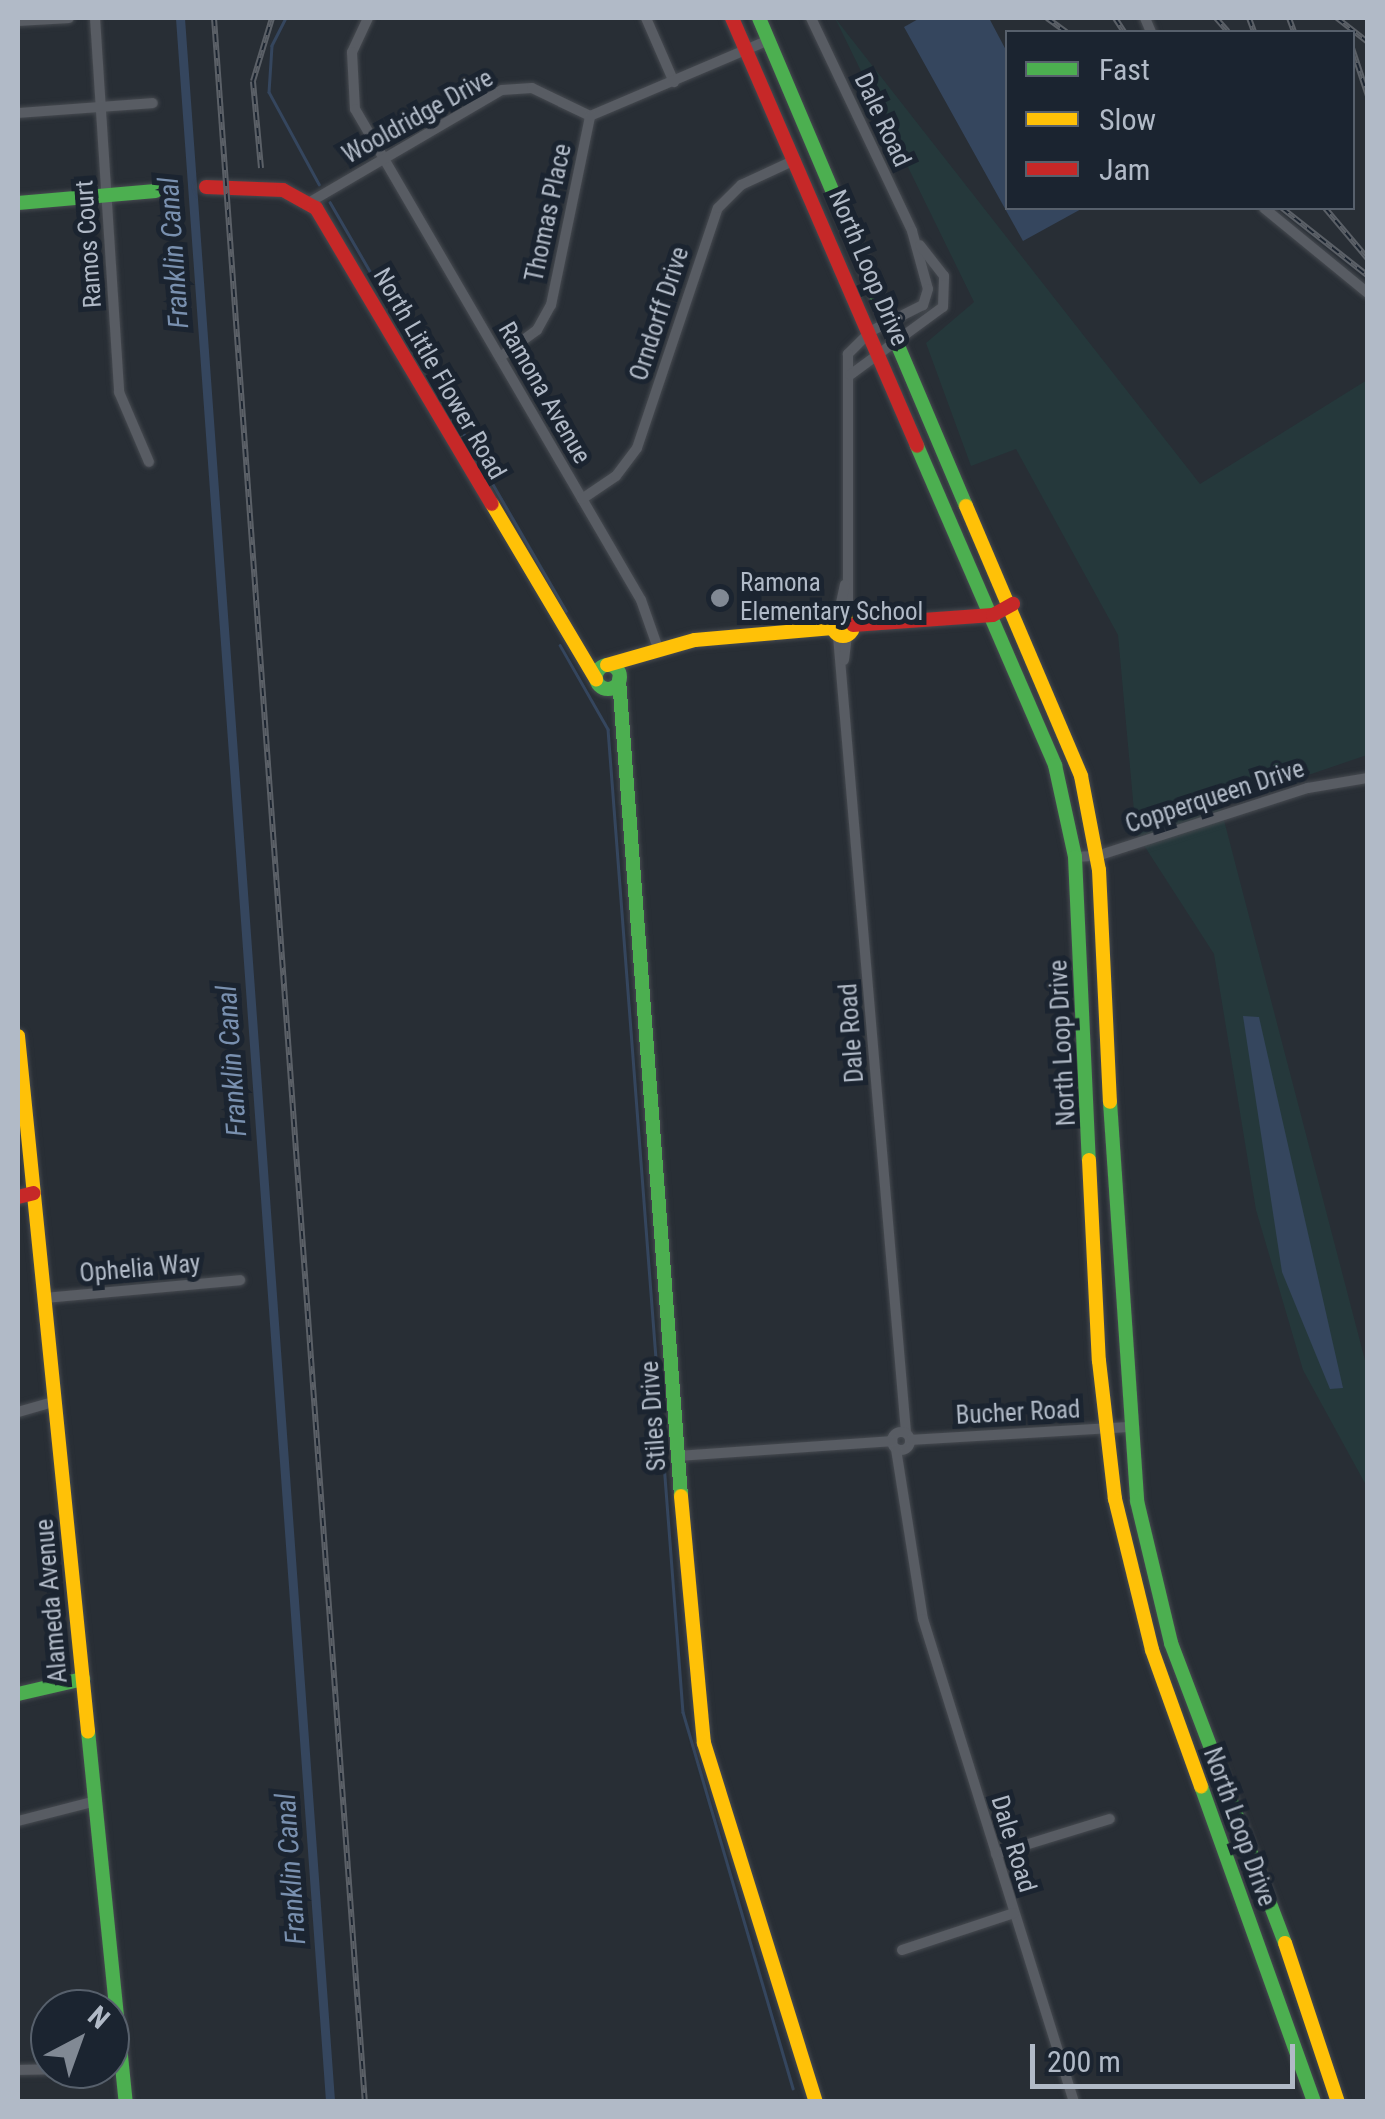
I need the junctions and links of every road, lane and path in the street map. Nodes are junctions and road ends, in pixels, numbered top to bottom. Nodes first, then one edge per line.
1 (69, 18) edge
2 (95, 18) edge
3 (368, 18) edge
4 (646, 18) edge
5 (732, 18) edge
6 (760, 18) edge
7 (811, 18) edge
8 (18, 21) edge
9 (769, 40) junction
10 (747, 50) junction
11 (674, 82) junction
12 (153, 104) dead end
13 (99, 107) junction
14 (18, 112) edge
15 (590, 116) junction
16 (384, 158) junction
17 (795, 160) junction
18 (206, 187) dead end
19 (155, 191) dead end
20 (104, 196) junction
21 (18, 202) edge
22 (310, 202) junction
23 (1266, 210) edge
24 (916, 240) junction
25 (1368, 294) edge
26 (892, 321) junction
27 (870, 331) junction
28 (899, 338) junction
29 (879, 351) junction
30 (500, 357) junction
31 (850, 375) junction
32 (149, 462) dead end
33 (582, 499) junction
34 (1013, 604) junction
35 (993, 614) junction
36 (843, 627) junction
37 (659, 651) junction
38 (584, 660) junction
39 (613, 671) junction
40 (600, 683) junction
41 (623, 711) junction
42 (1368, 778) edge
43 (1098, 856) junction
44 (1075, 858) junction
45 (18, 1036) edge
46 (1090, 1142) junction
47 (1112, 1142) junction
48 (34, 1193) junction
49 (18, 1197) edge
50 (240, 1280) dead end
51 (44, 1298) junction
52 (53, 1402) junction
53 (18, 1412) edge
54 (1128, 1427) junction
55 (1105, 1428) junction
56 (901, 1441) junction
57 (680, 1456) junction
58 (82, 1679) junction
59 (18, 1694) edge
60 (1189, 1697) junction
61 (1170, 1704) junction
62 (96, 1800) junction
63 (1110, 1819) dead end
64 (18, 1822) edge
65 (996, 1854) junction
66 (1014, 1913) junction
67 (902, 1950) dead end
68 (110, 1989) edge
69 (1329, 2074) junction
70 (816, 2102) edge
71 (1074, 2102) edge
72 (1311, 2102) edge
73 (1338, 2102) edge
74 (1352, 2102) edge

1 - 8 street
2 - 13 street, Ramos Court
3 - 16 street, Ramona Avenue
4 - 11 street
5 - 10 main road, North Loop Drive
6 - 9 main road, North Loop Drive
7 - 24 street, Dale Road
9 - 10 street
9 - 26 main road, North Loop Drive
10 - 11 street
10 - 17 main road, North Loop Drive
11 - 15 street
12 - 13 street
13 - 14 street
13 - 20 street, Ramos Court
15 - 16 street, Wooldridge Drive
15 - 30 street, Thomas Place
16 - 22 street, Wooldridge Drive
16 - 30 street, Ramona Avenue
17 - 27 main road, North Loop Drive
17 - 33 street, Orndorff Drive
18 - 22 main road
19 - 20 main road
20 - 21 main road
20 - 32 street, Ramos Court
22 - 38 main road, North Little Flower Road
23 - 25 street
24 - 26 street, Dale Road
24 - 28 street, Dale Road
26 - 27 street, Dale Road
26 - 28 main road, North Loop Drive
27 - 29 main road, North Loop Drive
27 - 31 street, Dale Road
28 - 29 street, Dale Road
28 - 34 main road, North Loop Drive
29 - 31 street, Dale Road
29 - 35 main road, North Loop Drive
30 - 33 street, Ramona Avenue
31 - 36 street, Dale Road
33 - 37 street, Ramona Avenue
34 - 35 main road
34 - 43 main road, North Loop Drive
35 - 36 main road
35 - 44 main road, North Loop Drive
36 - 37 main road
36 - 56 street, Dale Road
37 - 39 main road
38 - 39 main road
38 - 40 main road, North Little Flower Road
39 - 40 main road
39 - 40 main road
39 - 41 main road, Stiles Drive
40 - 41 main road
41 - 57 main road, Stiles Drive
42 - 43 street, Copperqueen Drive
43 - 44 street, Copperqueen Drive
43 - 47 main road, North Loop Drive
44 - 46 main road, North Loop Drive
45 - 48 main road, Alameda Avenue
46 - 47 main road
46 - 55 main road, North Loop Drive
47 - 54 main road, North Loop Drive
48 - 49 main road
48 - 51 main road, Alameda Avenue
50 - 51 street, Ophelia Way
51 - 52 main road, Alameda Avenue
52 - 53 street
52 - 58 main road, Alameda Avenue
54 - 55 street, Bucher Road
54 - 60 main road, North Loop Drive
55 - 56 street, Bucher Road
55 - 61 main road, North Loop Drive
56 - 57 street, Bucher Road
56 - 65 street, Dale Road
57 - 70 main road, Stiles Drive
58 - 59 main road
58 - 62 main road, Alameda Avenue
60 - 61 main road
60 - 69 main road, North Loop Drive
61 - 72 main road, North Loop Drive
62 - 64 street
62 - 68 main road, Alameda Avenue
63 - 65 street
65 - 66 street, Dale Road
66 - 67 street
66 - 71 street, Dale Road
69 - 73 main road, North Loop Drive
69 - 74 main road

